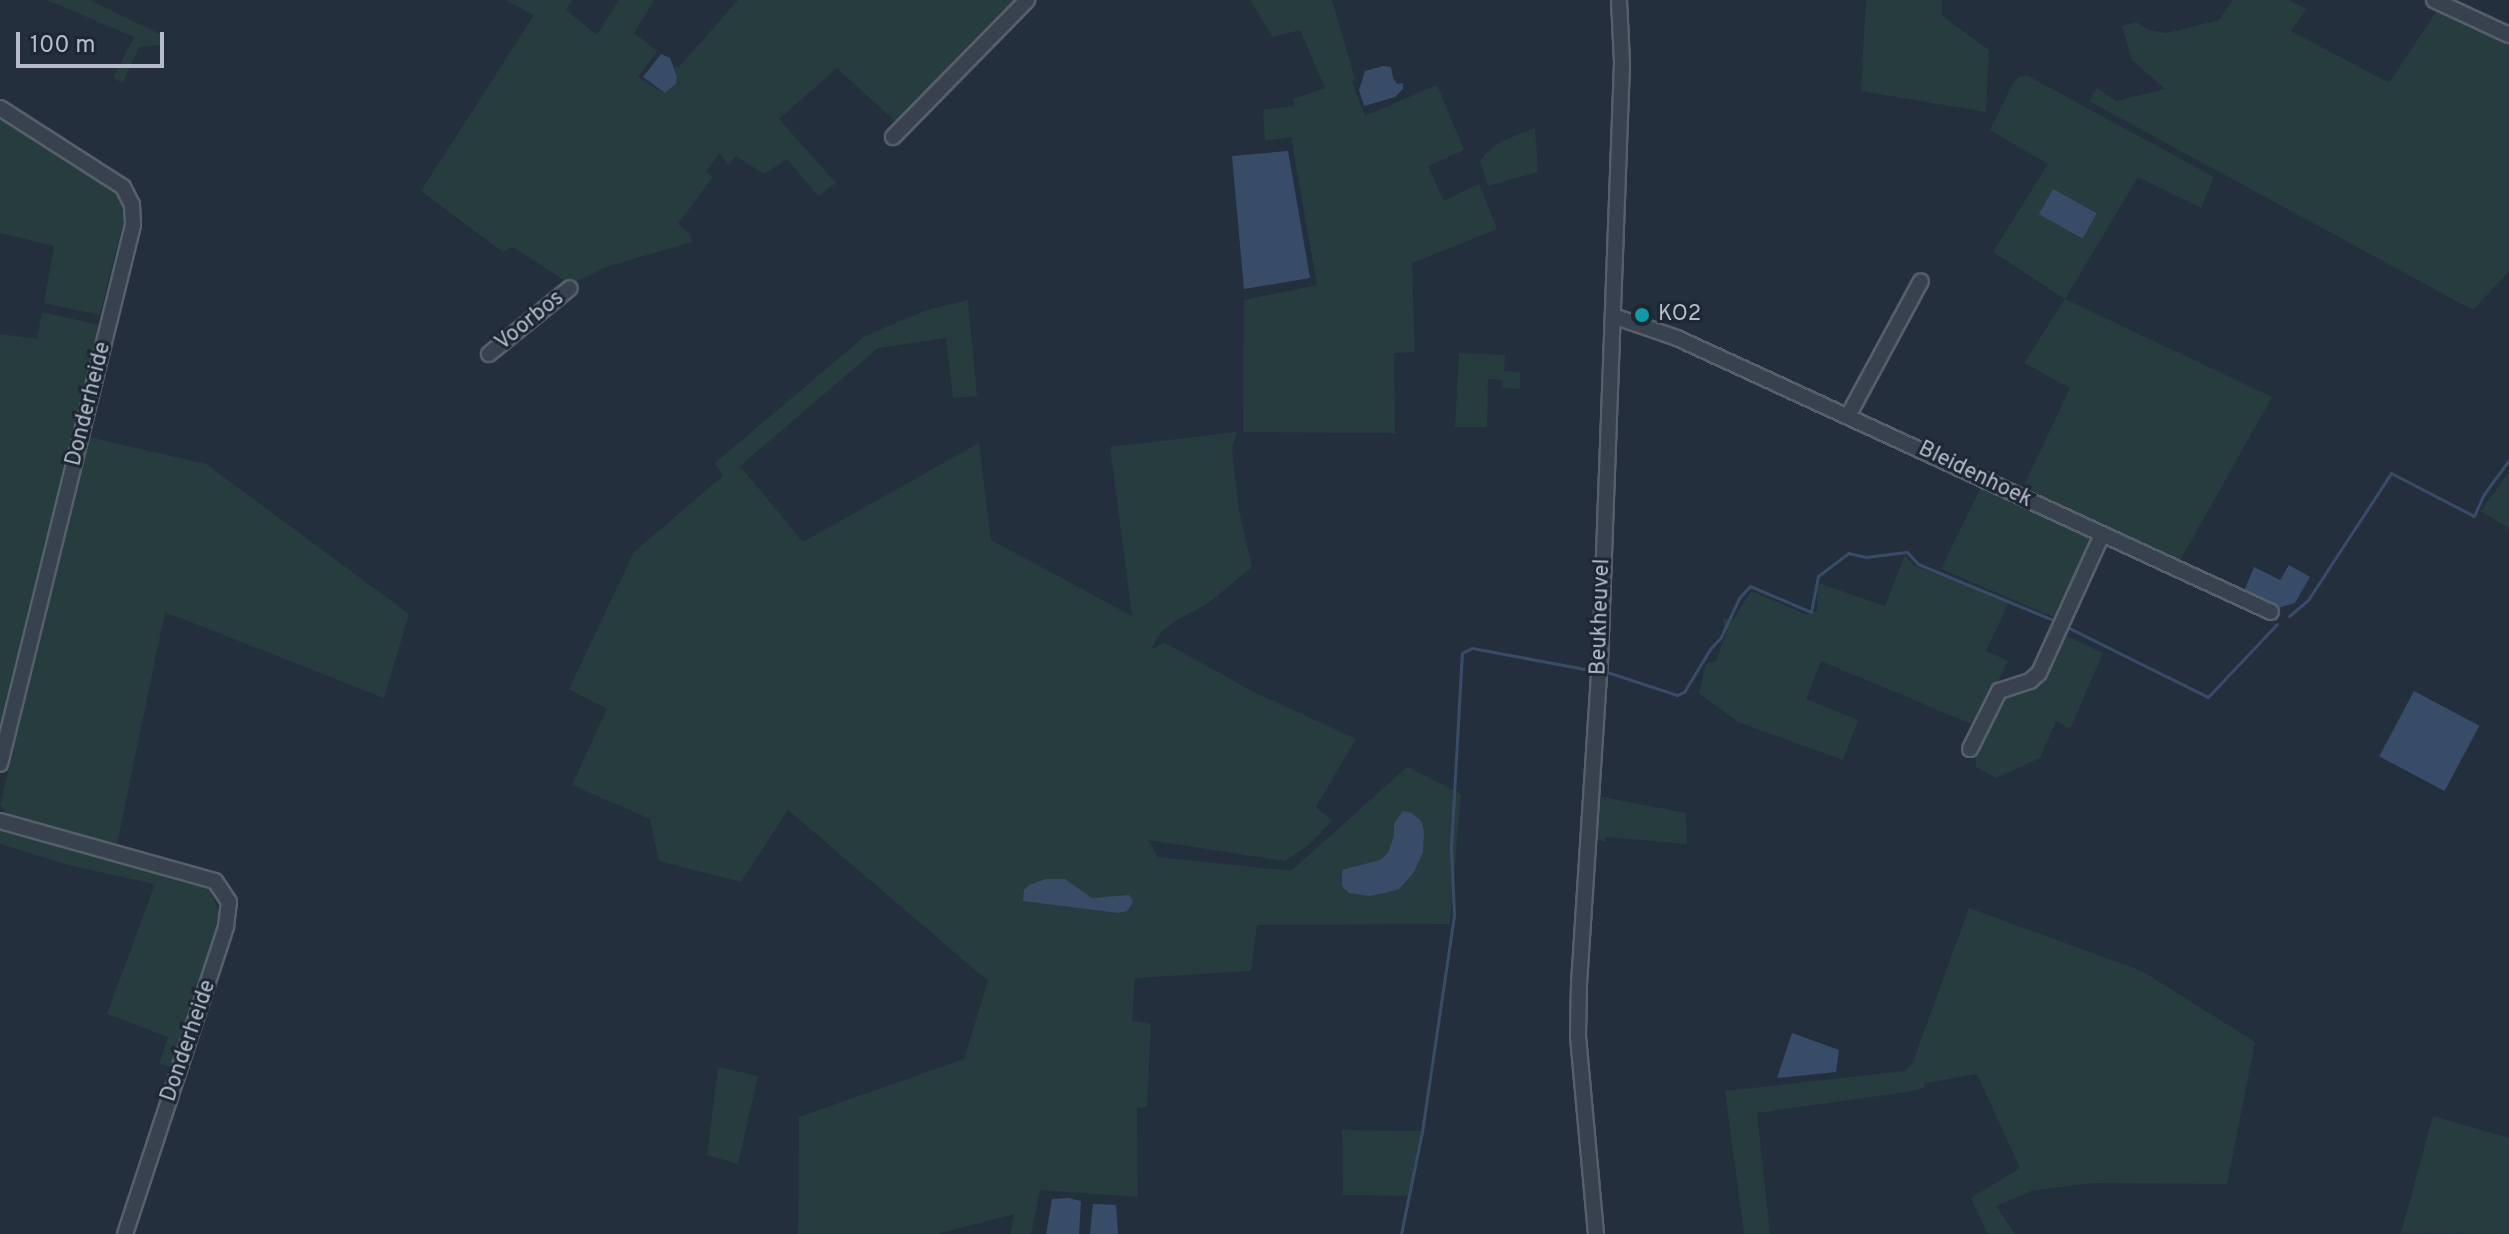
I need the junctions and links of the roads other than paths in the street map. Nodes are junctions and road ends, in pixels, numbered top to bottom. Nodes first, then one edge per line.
1 (1027, 0) edge
2 (1619, 0) edge
3 (2434, 0) edge
4 (2509, 35) edge
5 (0, 108) edge
6 (893, 137) dead end
7 (1921, 281) dead end
8 (570, 288) dead end
9 (1613, 316) junction
10 (489, 354) dead end
11 (1848, 416) junction
12 (2101, 537) junction
13 (2271, 612) dead end
14 (1970, 749) dead end
15 (0, 764) edge
16 (0, 821) edge
17 (125, 1234) edge
18 (1596, 1234) edge

1 - 6 street
2 - 9 street, Beukheuvel
3 - 4 street
5 - 15 street, Donderheide
7 - 11 street
8 - 10 street, Voorbos
9 - 11 street, Bleidenhoek
9 - 18 street, Beukheuvel
11 - 12 street, Bleidenhoek
12 - 13 street, Bleidenhoek
12 - 14 street
16 - 17 street, Donderheide

